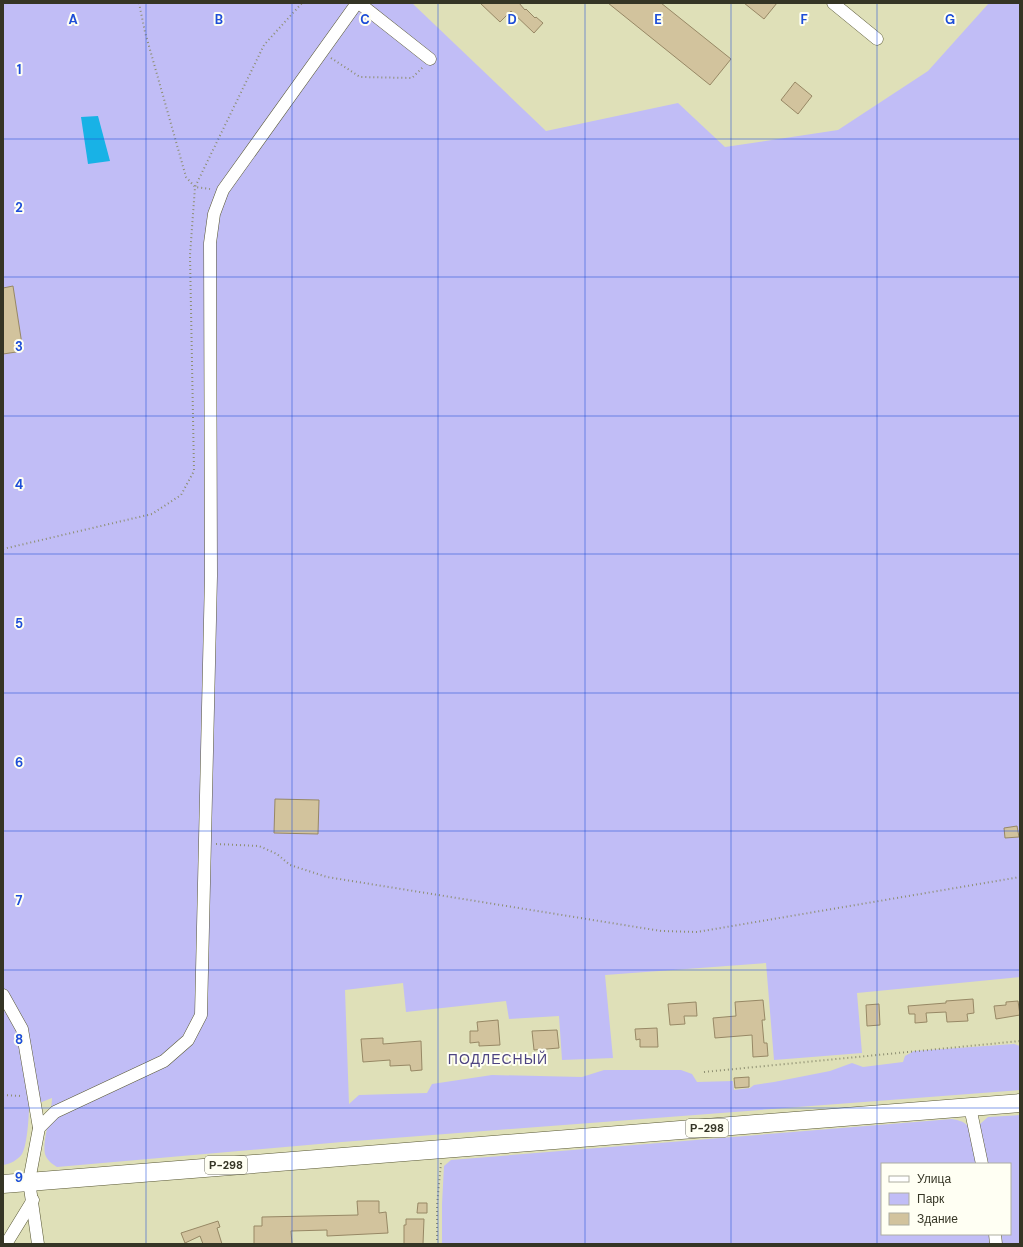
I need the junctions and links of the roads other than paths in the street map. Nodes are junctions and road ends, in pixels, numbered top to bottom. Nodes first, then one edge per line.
1 (358, 3) edge
2 (833, 3) edge
3 (877, 38) dead end
4 (430, 59) road end
5 (3, 995) edge
6 (1020, 1103) edge
7 (970, 1107) junction
8 (39, 1128) junction
9 (982, 1163) edge
10 (29, 1182) junction
11 (3, 1184) edge
12 (33, 1200) junction
13 (6, 1244) edge
14 (38, 1244) edge

1 - 4 street
1 - 8 street
2 - 3 street
5 - 8 street
6 - 7 highway, Р-298
7 - 9 street
7 - 10 highway, Р-298
8 - 10 street
10 - 11 highway, Р-298
10 - 12 street
12 - 13 street
12 - 14 street

